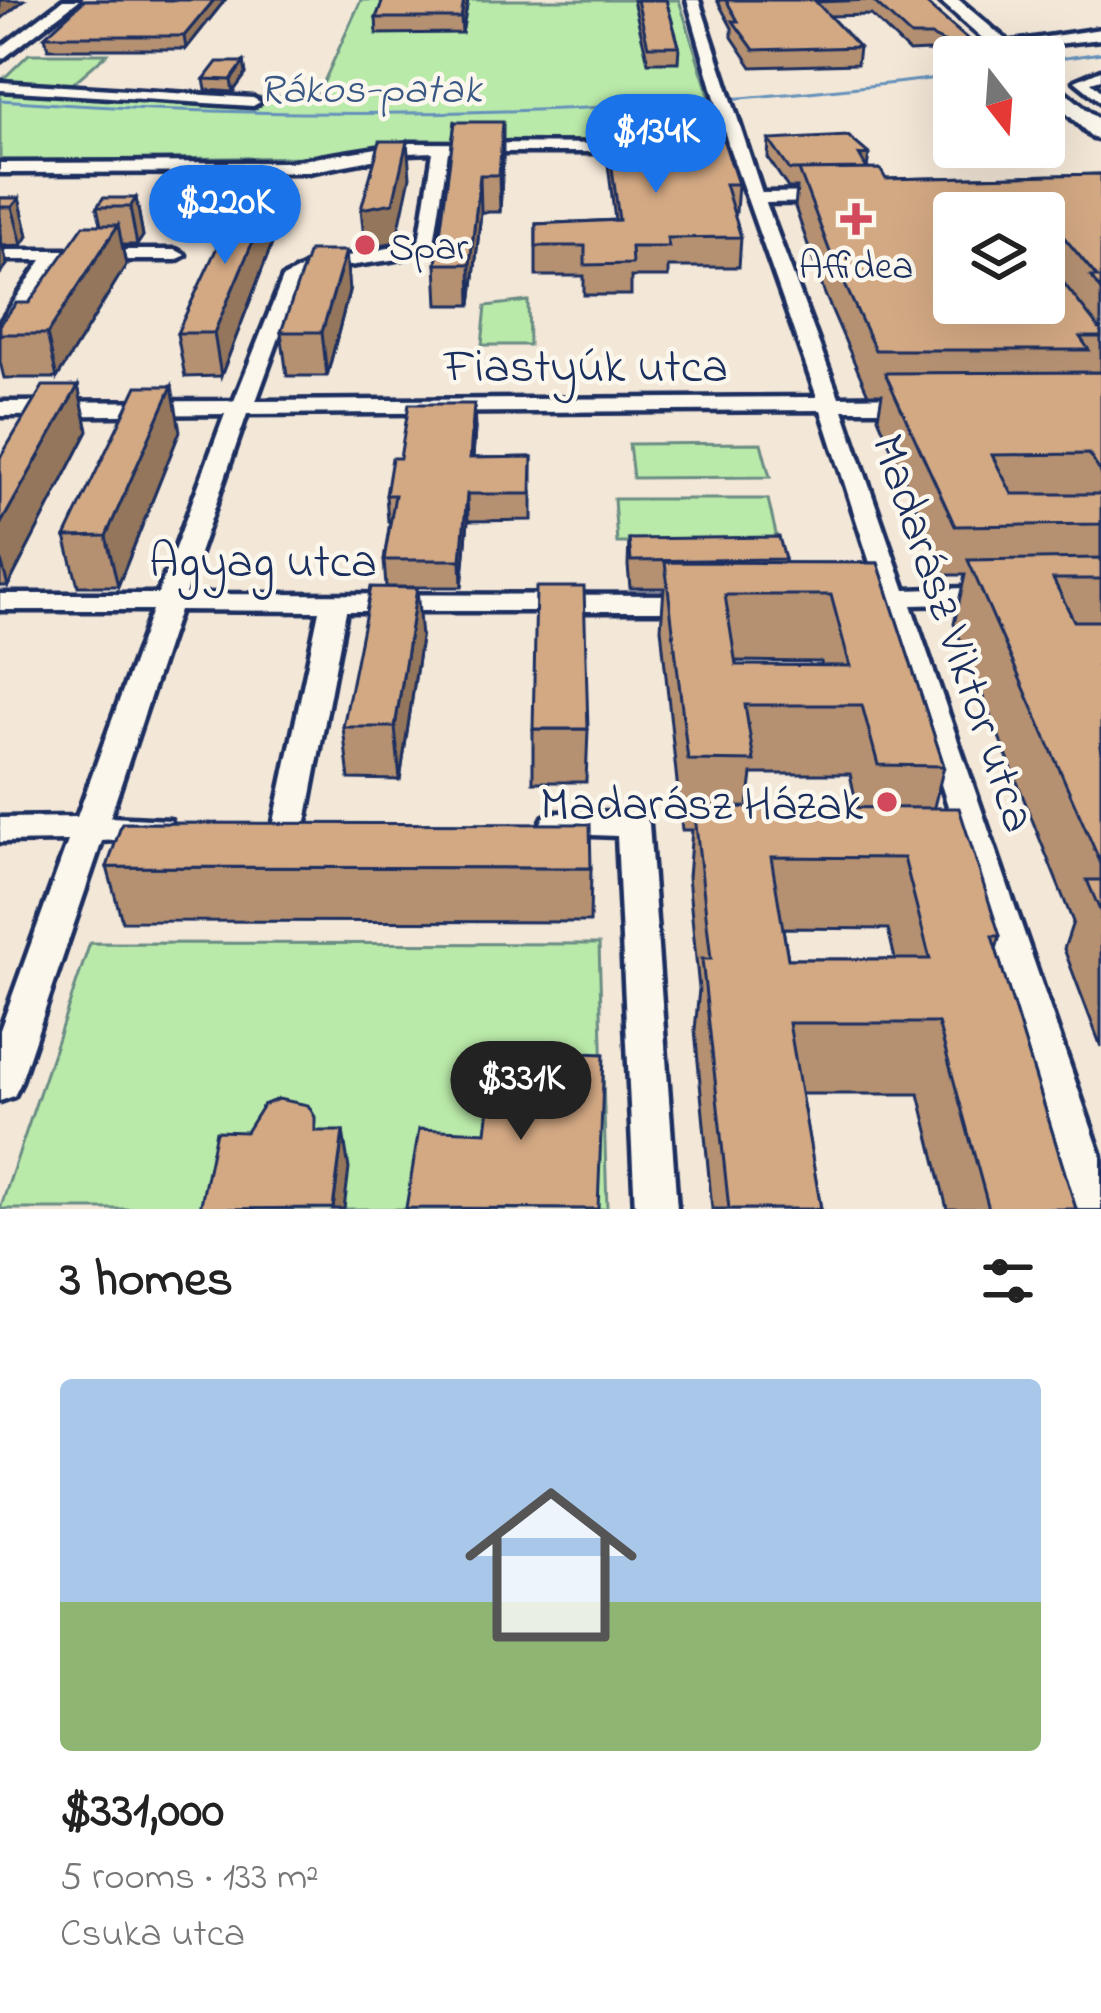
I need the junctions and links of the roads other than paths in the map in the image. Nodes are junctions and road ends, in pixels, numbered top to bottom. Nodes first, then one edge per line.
1 (53, 0) edge
2 (72, 0) edge
3 (693, 0) edge
4 (948, 0) edge
5 (1101, 34) edge
6 (993, 36) edge
7 (1065, 38) edge
8 (0, 42) edge
9 (0, 56) edge
10 (1101, 74) edge
11 (0, 86) edge
12 (1101, 98) edge
13 (1065, 100) edge
14 (253, 102) dead end
15 (1101, 133) edge
16 (670, 147) edge
17 (715, 147) edge
18 (737, 147) junction
19 (432, 161) junction
20 (293, 166) junction
21 (0, 168) edge
22 (397, 168) edge
23 (844, 197) edge
24 (756, 198) junction
25 (0, 255) edge
26 (56, 255) junction
27 (176, 255) dead end
28 (0, 338) edge
29 (827, 394) junction
30 (944, 404) edge
31 (242, 407) junction
32 (0, 409) edge
33 (1033, 595) edge
34 (0, 602) edge
35 (848, 602) edge
36 (895, 602) junction
37 (732, 603) edge
38 (166, 604) junction
39 (334, 604) junction
40 (517, 825) edge
41 (289, 827) edge
42 (200, 828) edge
43 (89, 829) junction
44 (0, 830) edge
45 (0, 1084) edge
46 (656, 1209) edge
47 (1098, 1209) edge

1 - 8 street
2 - 9 street
3 - 18 street, Madarász Viktor utca
4 - 6 main road
5 - 7 street
10 - 12 street
11 - 14 street
13 - 15 main road
16 - 19 street
17 - 18 street
18 - 24 street, Madarász Viktor utca
19 - 20 street
19 - 31 street
20 - 21 street
20 - 22 street
23 - 24 street
24 - 29 street, Madarász Viktor utca
25 - 26 street
26 - 27 street
26 - 28 street
29 - 30 street, Fiastyúk utca
29 - 31 street, Fiastyúk utca
29 - 36 street, Madarász Viktor utca
31 - 32 street, Fiastyúk utca
31 - 38 street
33 - 36 street
34 - 38 street, Agyag utca
35 - 36 street
36 - 47 street, Madarász Viktor utca
37 - 39 street, Agyag utca
38 - 39 street, Agyag utca
38 - 43 street
39 - 41 street
40 - 46 street
42 - 43 street
43 - 44 street
43 - 45 street

